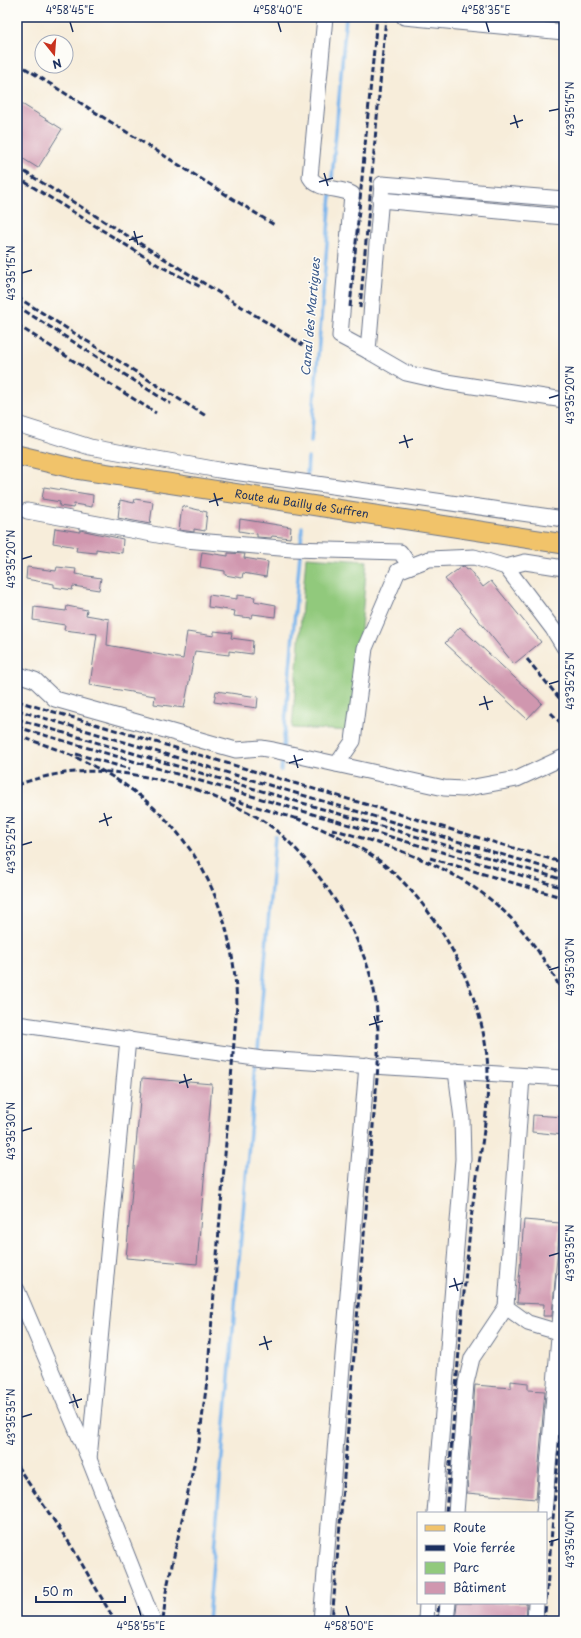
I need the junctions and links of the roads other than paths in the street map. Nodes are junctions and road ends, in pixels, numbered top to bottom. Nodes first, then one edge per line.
1 (325, 17) edge
2 (404, 17) edge
3 (564, 32) edge
4 (380, 200) junction
5 (564, 200) edge
6 (564, 216) edge
7 (368, 351) junction
8 (564, 400) edge
9 (17, 424) edge
10 (17, 455) edge
11 (27, 511) dead end
12 (564, 519) edge
13 (564, 544) edge
14 (410, 566) junction
15 (506, 567) junction
16 (564, 568) edge
17 (564, 647) edge
18 (17, 674) edge
19 (564, 757) edge
20 (337, 764) junction
21 (17, 1024) edge
22 (128, 1039) junction
23 (367, 1065) junction
24 (456, 1071) junction
25 (522, 1077) junction
26 (564, 1078) edge
27 (564, 1278) edge
28 (17, 1290) edge
29 (506, 1307) junction
30 (558, 1332) junction
31 (89, 1459) junction
32 (435, 1512) edge
33 (456, 1512) edge
34 (544, 1512) edge
35 (427, 1604) edge
36 (448, 1604) edge
37 (536, 1604) edge
38 (153, 1621) edge
39 (321, 1621) edge
40 (426, 1621) edge
41 (446, 1621) edge
42 (535, 1621) edge

1 - 7 street
2 - 3 street
4 - 5 street
4 - 6 street
4 - 7 street
7 - 8 street
9 - 12 street
10 - 13 main road, Route du Bailly de Suffren
11 - 14 street
14 - 15 street
14 - 20 street
15 - 16 street
15 - 17 street
18 - 20 street
19 - 20 street
21 - 22 street
22 - 23 street
22 - 31 street
23 - 24 street
23 - 39 street
24 - 25 street
24 - 32 street
25 - 26 street
25 - 29 street
27 - 30 street
28 - 31 street
29 - 30 street
29 - 33 street
30 - 34 street
31 - 38 street
35 - 40 street
36 - 41 street
37 - 42 street

